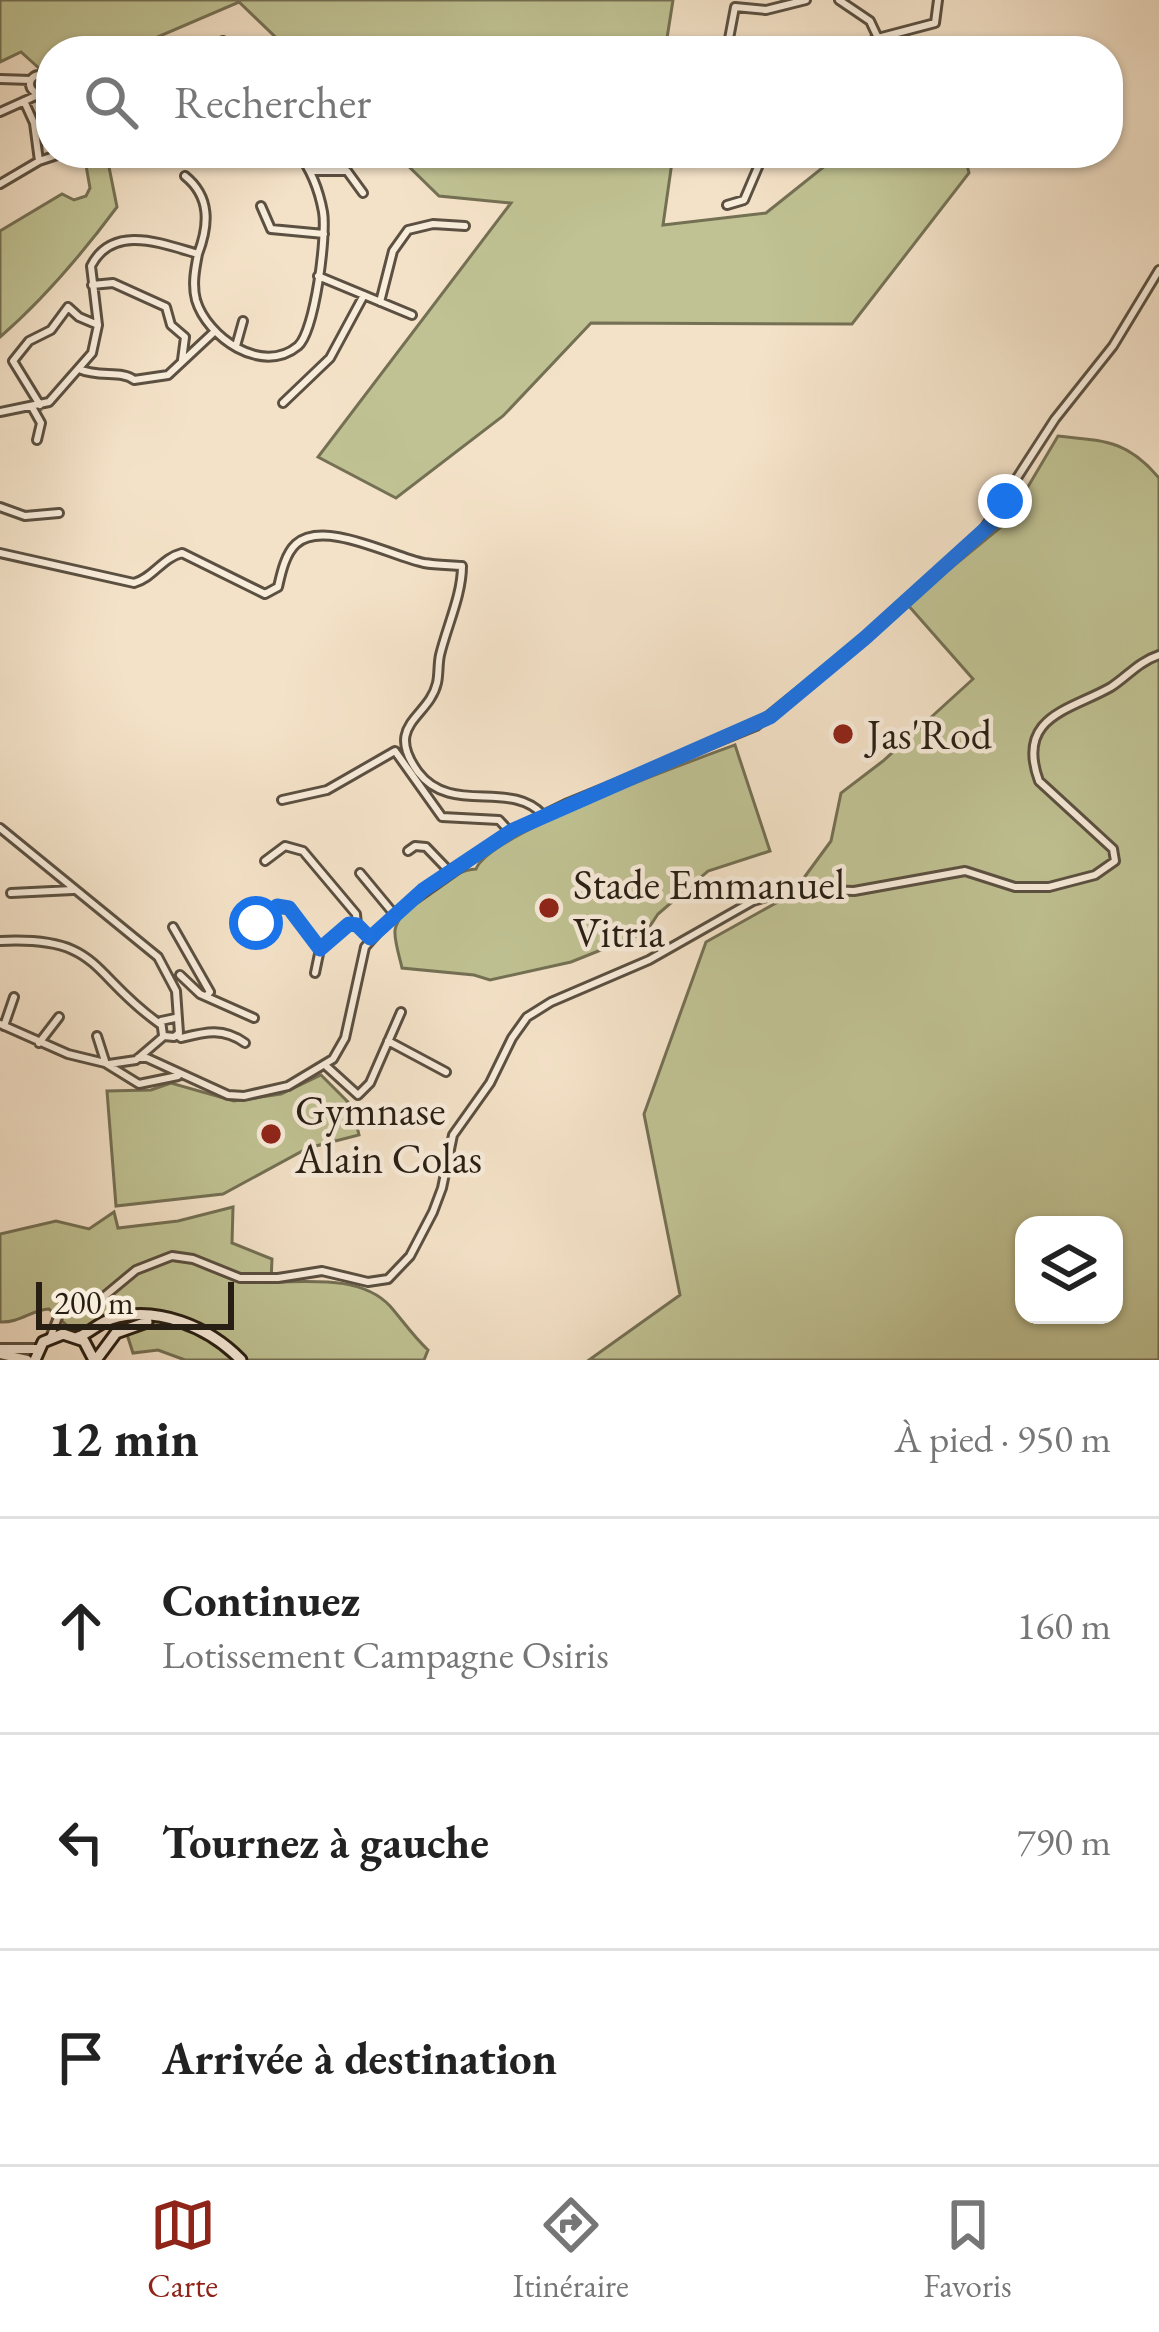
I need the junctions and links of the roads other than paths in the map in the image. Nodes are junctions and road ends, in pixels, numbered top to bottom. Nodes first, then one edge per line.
1 (806, 0) edge
2 (839, 0) edge
3 (938, 0) edge
4 (730, 36) edge
5 (877, 36) edge
6 (885, 36) edge
7 (36, 77) edge
8 (0, 79) edge
9 (31, 80) junction
10 (36, 91) edge
11 (36, 96) edge
12 (25, 101) junction
13 (0, 112) edge
14 (36, 138) edge
15 (36, 163) edge
16 (308, 168) edge
17 (758, 168) edge
18 (310, 171) junction
19 (185, 176) dead end
20 (0, 184) edge
21 (363, 193) dead end
22 (727, 205) dead end
23 (261, 206) dead end
24 (465, 226) dead end
25 (324, 234) junction
26 (198, 254) junction
27 (1159, 270) edge
28 (318, 276) junction
29 (92, 285) junction
30 (364, 295) junction
31 (380, 302) junction
32 (412, 315) dead end
33 (243, 321) dead end
34 (98, 325) junction
35 (214, 332) junction
36 (235, 347) junction
37 (182, 360) junction
38 (79, 369) junction
39 (283, 404) dead end
40 (36, 406) junction
41 (0, 412) edge
42 (37, 440) dead end
43 (0, 507) edge
44 (59, 514) dead end
45 (0, 553) edge
46 (1159, 655) edge
47 (282, 800) dead end
48 (543, 815) junction
49 (0, 828) edge
50 (510, 832) junction
51 (408, 850) dead end
52 (265, 861) dead end
53 (450, 872) junction
54 (360, 873) dead end
55 (77, 890) junction
56 (11, 893) dead end
57 (394, 914) junction
58 (256, 923) dead end
59 (357, 925) junction
60 (173, 927) dead end
61 (370, 938) junction
62 (0, 941) edge
63 (320, 949) junction
64 (315, 973) dead end
65 (176, 978) junction
66 (206, 996) junction
67 (14, 997) dead end
68 (401, 1012) dead end
69 (59, 1017) dead end
70 (176, 1018) junction
71 (254, 1018) dead end
72 (160, 1024) junction
73 (2, 1025) edge
74 (177, 1035) junction
75 (97, 1036) dead end
76 (164, 1036) junction
77 (388, 1041) junction
78 (245, 1042) dead end
79 (38, 1043) junction
80 (157, 1045) junction
81 (137, 1059) junction
82 (153, 1062) junction
83 (107, 1064) junction
84 (325, 1064) junction
85 (446, 1072) dead end
86 (130, 1076) junction
87 (184, 1076) junction
88 (154, 1081) junction
89 (65, 1307) junction
90 (177, 1321) junction
91 (74, 1336) junction
92 (50, 1338) junction
93 (0, 1352) edge
94 (33, 1356) edge
95 (95, 1360) edge
96 (241, 1360) edge

1 - 4 street
2 - 5 street
3 - 6 street
7 - 9 street
8 - 9 street
9 - 10 street
11 - 12 street
12 - 13 street
12 - 14 street
15 - 20 street
16 - 18 street
17 - 22 street
18 - 21 street
18 - 25 street
19 - 26 street
23 - 25 street
24 - 31 street
25 - 28 street
26 - 29 street
26 - 35 street
27 - 48 street
28 - 30 street
28 - 36 street
29 - 34 street
29 - 37 street
30 - 31 street
30 - 39 street
31 - 32 street
33 - 36 street
34 - 38 street
34 - 40 street
35 - 36 street
35 - 37 street
37 - 38 street
38 - 40 street
40 - 41 street
40 - 42 street
43 - 44 street
45 - 48 street
46 - 89 street
47 - 50 street
48 - 50 street
49 - 55 street
50 - 53 street
51 - 53 street
52 - 59 street
53 - 57 street
54 - 57 street
55 - 56 street
55 - 65 street
57 - 61 street
58 - 63 street
59 - 61 street
59 - 63 street
60 - 66 street
61 - 84 street
62 - 72 street
63 - 64 street
65 - 66 street
65 - 70 street
66 - 71 street
67 - 73 street
68 - 77 street
69 - 79 street
70 - 72 street
70 - 74 street
72 - 76 street
73 - 79 street
74 - 76 street
74 - 78 street
75 - 83 street
76 - 80 street
77 - 84 street
77 - 85 street
79 - 83 street
80 - 81 street
80 - 82 street
81 - 82 street
81 - 83 street
81 - 86 street
82 - 87 street
82 - 88 street
83 - 86 street
84 - 87 street
86 - 88 street
87 - 88 street
89 - 91 street
89 - 92 street
90 - 91 main road
90 - 95 main road
90 - 96 main road
91 - 92 main road
91 - 95 main road
92 - 94 main road
93 - 94 street
93 - 94 street

